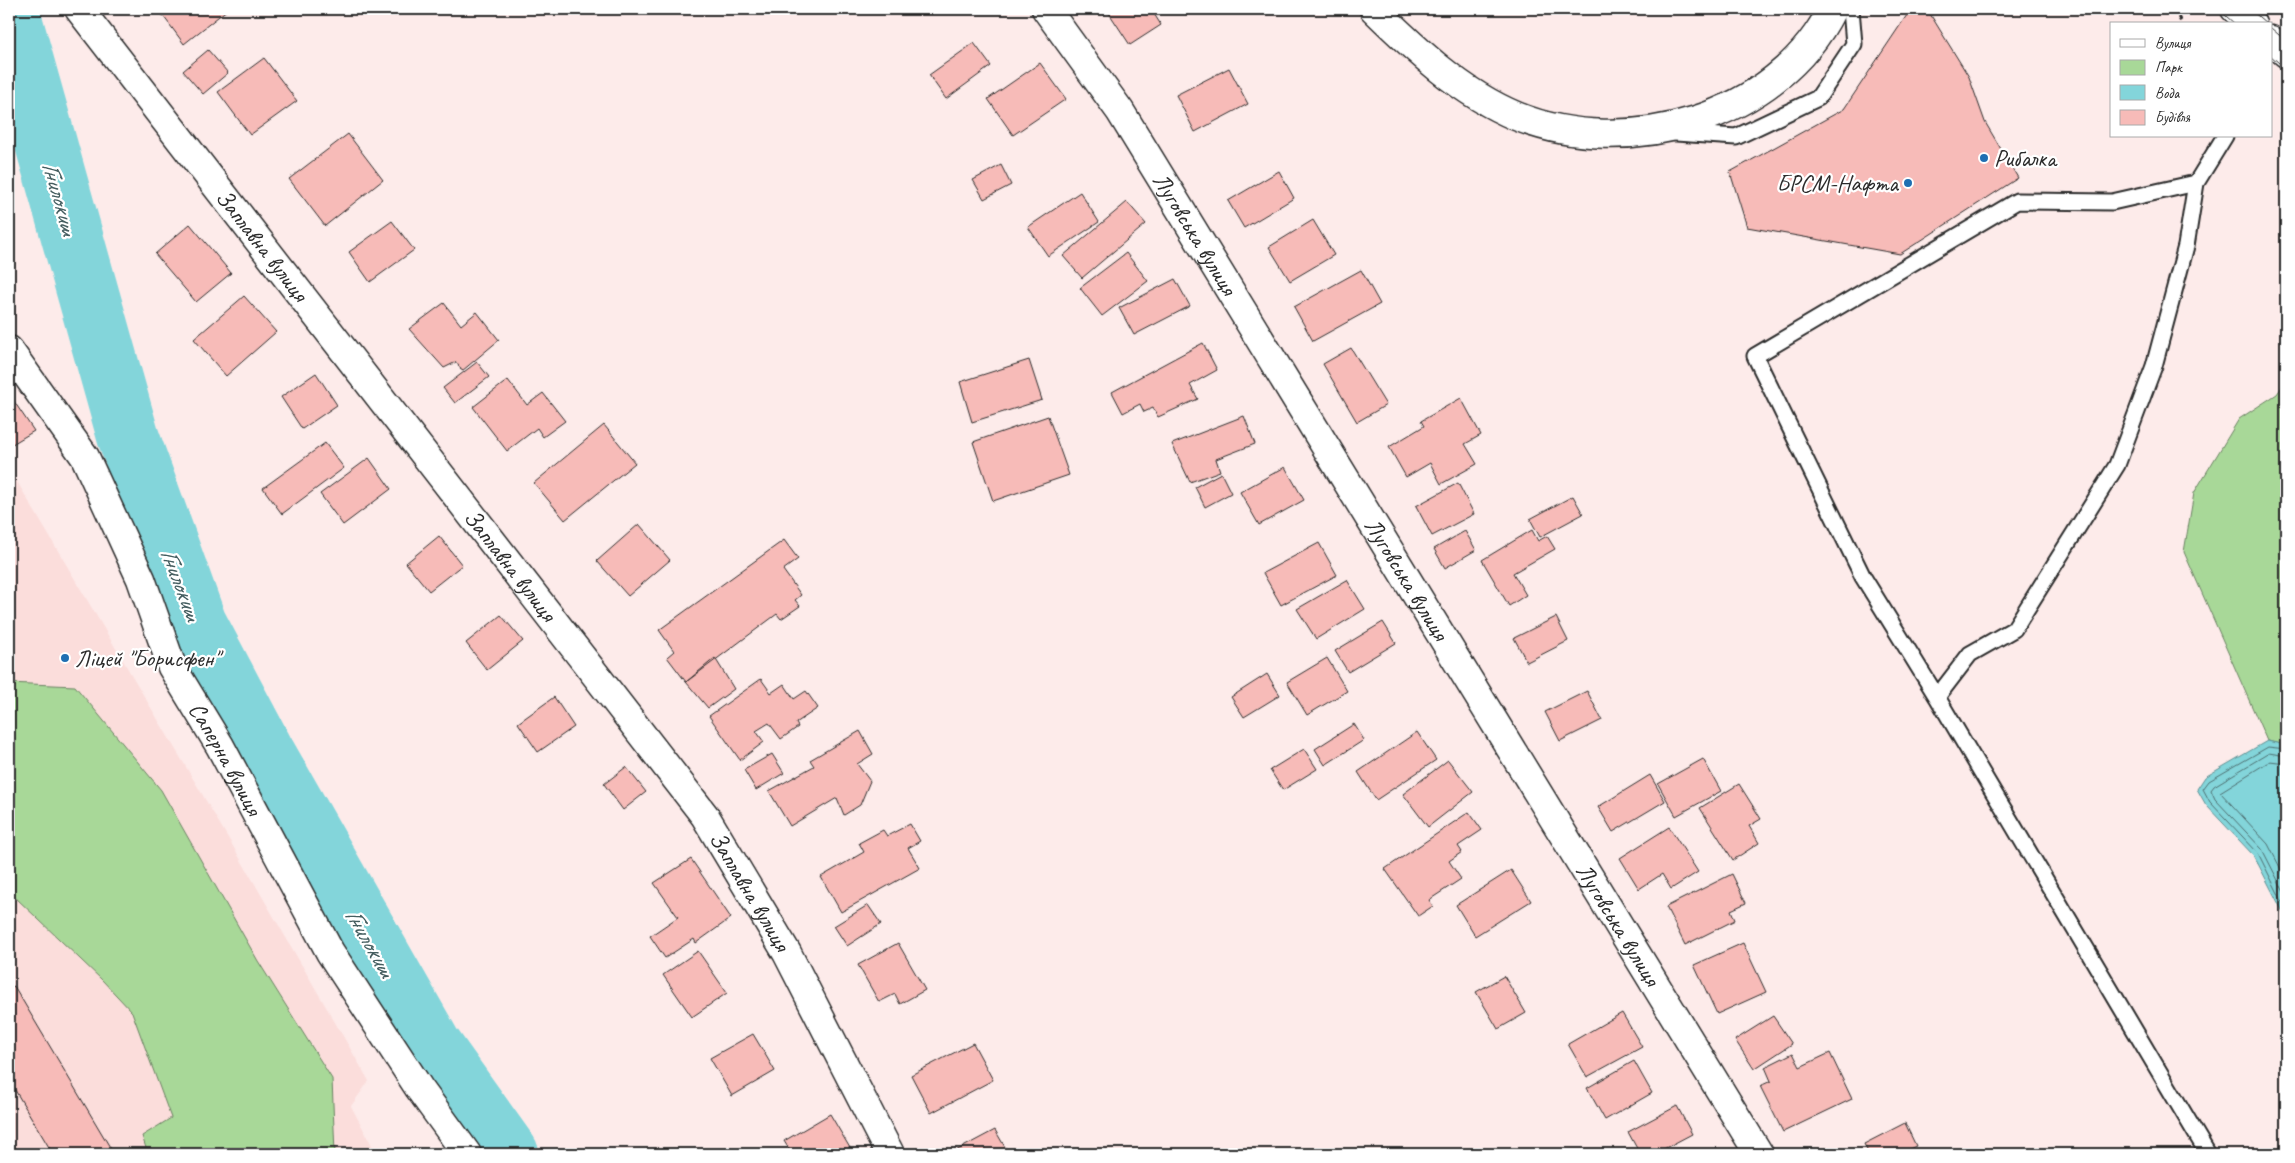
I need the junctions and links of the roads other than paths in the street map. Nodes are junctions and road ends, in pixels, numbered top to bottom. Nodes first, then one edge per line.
1 (79, 9) edge
2 (1046, 9) edge
3 (1374, 9) edge
4 (1832, 9) edge
5 (1851, 9) edge
6 (2235, 9) edge
7 (2250, 22) edge
8 (1647, 131) junction
9 (2224, 138) edge
10 (2196, 183) junction
11 (9, 350) edge
12 (1937, 697) junction
13 (467, 1154) edge
14 (890, 1154) edge
15 (1759, 1154) edge
16 (2208, 1154) edge

1 - 14 street, Заплавна вулиця
2 - 15 street, Луговська вулиця
3 - 8 street
4 - 8 street
5 - 8 lane
6 - 7 street
9 - 10 lane
10 - 12 lane
10 - 12 lane
11 - 13 street, Саперна вулиця
12 - 16 lane

